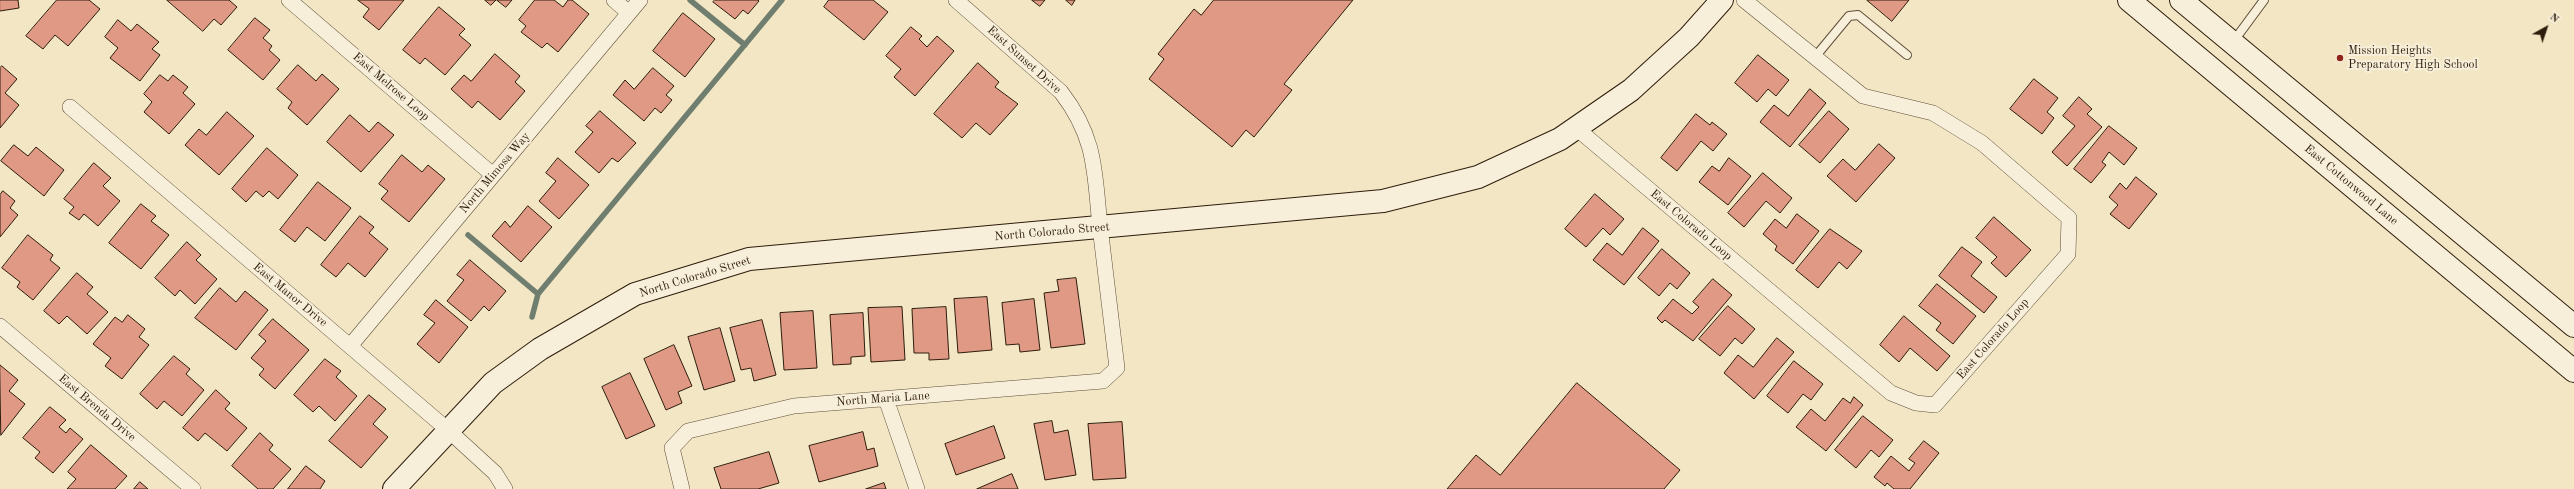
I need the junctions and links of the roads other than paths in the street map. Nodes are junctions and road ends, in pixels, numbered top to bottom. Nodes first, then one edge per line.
1 (289, 0) edge
2 (614, 0) edge
3 (640, 0) edge
4 (956, 0) edge
5 (1722, 0) edge
6 (1744, 0) edge
7 (2129, 0) edge
8 (2181, 0) edge
9 (2264, 0) edge
10 (629, 13) junction
11 (2232, 42) junction
12 (1907, 55) dead end
13 (1815, 57) junction
14 (70, 107) dead end
15 (1576, 128) junction
16 (493, 175) junction
17 (1100, 228) junction
18 (0, 326) edge
19 (2574, 326) edge
20 (350, 346) junction
21 (2574, 371) edge
22 (1103, 381) joint
23 (886, 399) junction
24 (448, 430) junction
25 (193, 489) edge
26 (394, 489) edge
27 (505, 489) edge
28 (682, 489) edge
29 (917, 489) edge

1 - 16 street, East Melrose Loop
2 - 10 street
3 - 10 street, North Mimosa Way
4 - 17 street, East Sunset Drive
5 - 15 street, North Colorado Street
6 - 13 street, East Colorado Loop
7 - 21 street, East Cottonwood Lane
8 - 11 street
9 - 11 lane
10 - 16 street, North Mimosa Way
11 - 19 street
12 - 13 lane
13 - 15 street, East Colorado Loop
14 - 20 street, East Manor Drive
15 - 17 street, North Colorado Street
16 - 20 street, North Mimosa Way
17 - 22 street, East Sunset Drive
17 - 24 street, North Colorado Street
18 - 25 street, East Brenda Drive
20 - 24 street, East Manor Drive
22 - 23 street, North Maria Lane
23 - 28 street, North Maria Lane
23 - 29 street
24 - 26 street, North Colorado Street
24 - 27 street, East Manor Drive

